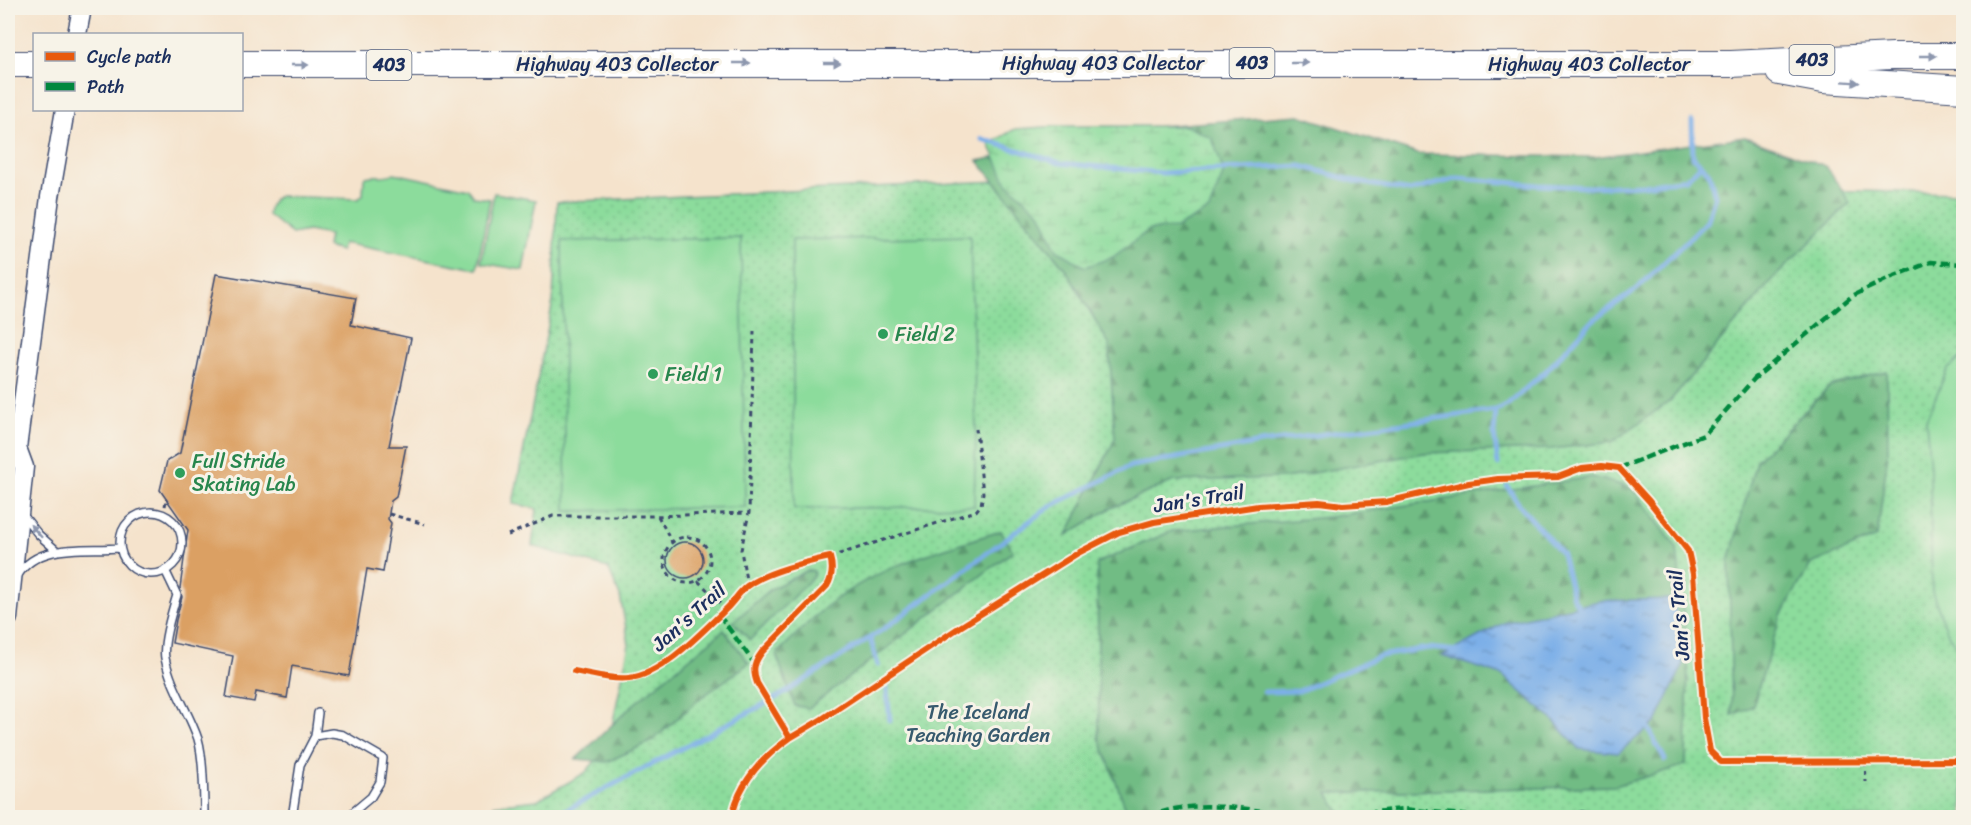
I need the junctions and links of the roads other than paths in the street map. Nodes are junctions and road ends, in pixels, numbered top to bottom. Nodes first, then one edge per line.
1 (81, 8) edge
2 (77, 33) edge
3 (1964, 56) edge
4 (8, 64) edge
5 (33, 64) edge
6 (243, 64) edge
7 (1731, 64) junction
8 (1964, 89) edge
9 (65, 111) edge
10 (12, 454) edge
11 (20, 510) junction
12 (120, 548) junction
13 (56, 550) junction
14 (165, 570) junction
15 (13, 582) junction
16 (8, 618) edge
17 (318, 712) dead end
18 (315, 736) junction
19 (1581, 815) dead end
20 (204, 818) edge
21 (292, 818) edge
22 (346, 818) edge
23 (1592, 818) edge

1 - 2 street
7 -> 3 highway, Highway 403 Collector / 403
4 - 5 highway
6 -> 7 highway, Highway 403 Collector / 403
7 -> 8 highway
9 - 10 street
10 - 11 street
13 -> 11 lane
11 - 15 street
12 - 13 lane
12 - 14 lane
12 - 14 lane
13 - 15 lane
14 - 20 lane
15 - 16 street
17 - 18 lane
18 - 21 lane
18 - 22 lane
19 - 23 lane

